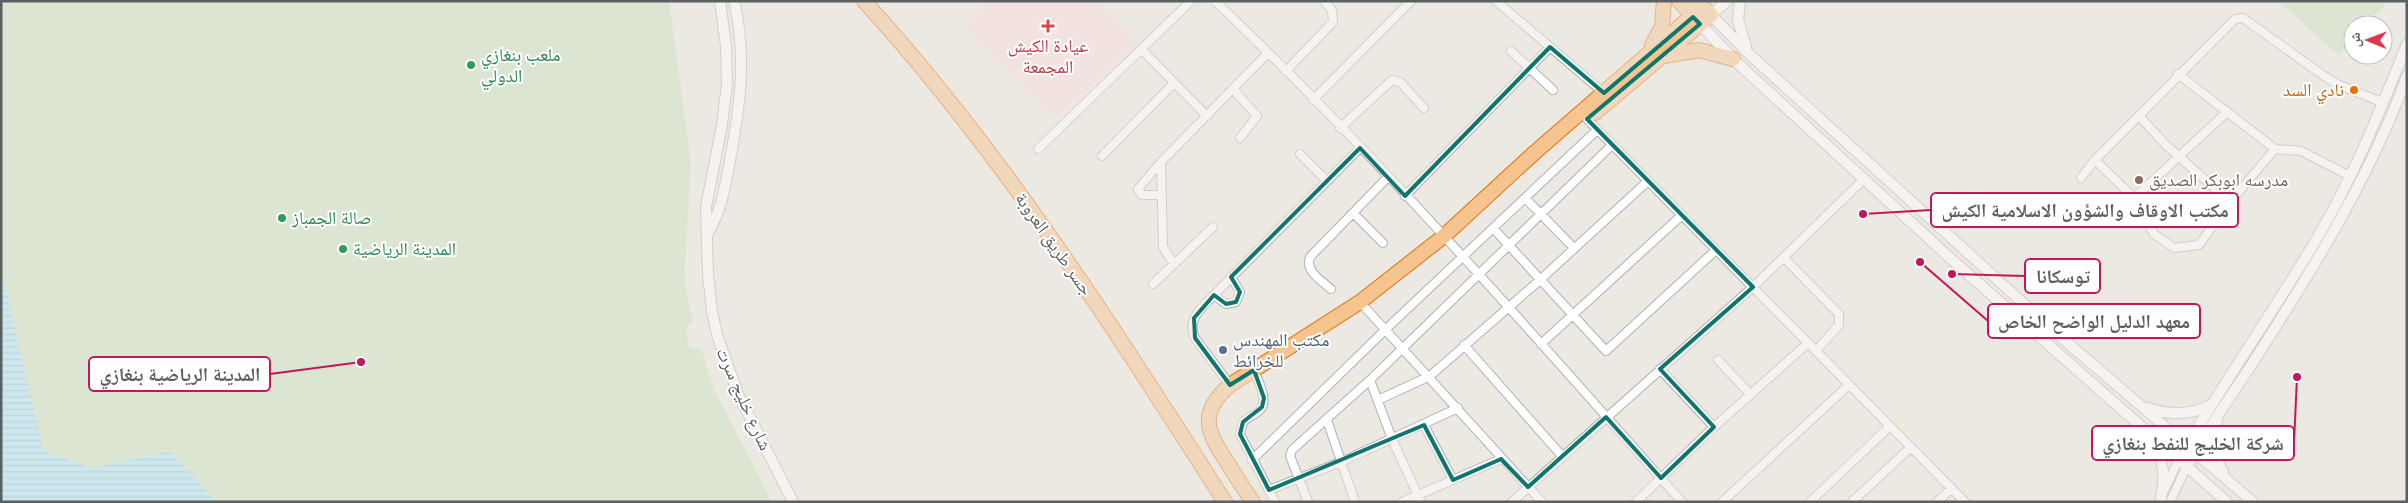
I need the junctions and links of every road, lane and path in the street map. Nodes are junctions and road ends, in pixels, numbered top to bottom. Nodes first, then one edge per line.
1 (720, 1) edge
2 (734, 1) edge
3 (864, 1) edge
4 (1190, 1) edge
5 (1324, 1) edge
6 (1411, 1) edge
7 (1496, 1) edge
8 (1664, 1) edge
9 (1679, 1) edge
10 (1727, 1) edge
11 (1740, 1) edge
12 (1219, 3) edge
13 (1702, 11) edge
14 (2407, 44) edge
15 (1550, 47) junction
16 (1141, 49) junction
17 (1511, 51) dead end
18 (1268, 53) junction
19 (1748, 53) junction
20 (1646, 54) junction
21 (1661, 57) junction
22 (1733, 58) junction
23 (1530, 68) junction
24 (1286, 71) junction
25 (2178, 74) junction
26 (2407, 76) edge
27 (1174, 83) junction
28 (1233, 89) junction
29 (1553, 90) dead end
30 (1604, 93) junction
31 (1313, 100) junction
32 (2384, 103) junction
33 (1424, 108) dead end
34 (2226, 113) junction
35 (1207, 116) junction
36 (1584, 116) junction
37 (2139, 116) junction
38 (1340, 128) junction
39 (1597, 130) junction
40 (1240, 138) dead end
41 (1612, 144) junction
42 (1360, 148) junction
43 (2275, 148) junction
44 (1038, 149) dead end
45 (1300, 154) dead end
46 (1102, 156) dead end
47 (2180, 158) junction
48 (2095, 160) junction
49 (1161, 162) junction
50 (2350, 176) junction
51 (1388, 178) junction
52 (2081, 178) dead end
53 (1864, 179) junction
54 (1327, 181) junction
55 (1648, 181) junction
56 (1162, 195) junction
57 (1405, 196) junction
58 (1525, 198) junction
59 (2134, 198) junction
60 (2230, 202) junction
61 (1353, 213) junction
62 (1540, 213) junction
63 (1682, 215) junction
64 (1213, 227) dead end
65 (1493, 228) junction
66 (708, 233) junction
67 (1444, 236) junction
68 (1383, 243) dead end
69 (1508, 243) junction
70 (1574, 248) junction
71 (1716, 250) junction
72 (1463, 256) junction
73 (1784, 258) junction
74 (1174, 264) junction
75 (1478, 274) junction
76 (1231, 277) junction
77 (1541, 279) junction
78 (1153, 284) dead end
79 (1753, 287) junction
80 (1330, 289) dead end
81 (1214, 295) junction
82 (1360, 302) junction
83 (1508, 307) junction
84 (1573, 315) junction
85 (1385, 330) junction
86 (1541, 344) junction
87 (1808, 344) junction
88 (1464, 345) junction
89 (1402, 348) junction
90 (1816, 351) junction
91 (1718, 360) dead end
92 (1660, 369) junction
93 (1254, 370) junction
94 (1430, 376) junction
95 (1370, 380) junction
96 (1230, 385) junction
97 (1849, 385) junction
98 (1752, 395) junction
99 (1378, 400) junction
100 (2137, 402) junction
101 (1458, 408) junction
102 (2217, 408) junction
103 (1606, 416) junction
104 (1327, 420) junction
105 (1424, 425) junction
106 (1890, 426) junction
107 (1714, 427) junction
108 (2148, 431) junction
109 (1392, 439) junction
110 (1910, 447) junction
111 (2192, 448) junction
112 (1562, 456) junction
113 (1501, 459) junction
114 (1252, 460) junction
115 (1341, 462) junction
116 (2183, 463) junction
117 (2226, 477) junction
118 (1298, 478) junction
119 (1661, 478) junction
120 (1453, 480) junction
121 (1528, 487) junction
122 (1952, 488) junction
123 (1269, 490) junction
124 (1419, 498) edge
125 (2164, 501) edge
126 (793, 502) edge
127 (1225, 502) edge
128 (1253, 502) edge
129 (1275, 502) edge
130 (1308, 502) edge
131 (1355, 502) edge
132 (1402, 502) edge
133 (1512, 502) edge
134 (1542, 502) edge
135 (1636, 502) edge
136 (1682, 502) edge
137 (1722, 502) edge
138 (1810, 502) edge
139 (1852, 502) edge
140 (1937, 502) edge
141 (1965, 502) edge
142 (2227, 502) edge
143 (2253, 502) edge

1 - 66 main road, شارع خليج سرت
2 - 66 main road, شارع خليج سرت
3 - 127 highway, جسر طريق العروبة
4 - 16 street
5 - 24 street
6 - 31 street
7 - 15 street
8 - 20 highway
9 - 13 highway
10 - 13 main road
11 - 19 main road
12 - 18 street
13 - 19 main road
13 - 20 highway
13 - 21 highway
13 - 22 main road
14 - 32 main road
15 - 23 street
15 - 30 street
16 - 27 street
16 - 44 street
17 - 23 street
18 - 24 street
18 - 28 street
19 - 100 main road
20 - 30 highway
21 - 22 highway
21 - 36 highway
22 - 53 main road
23 - 29 street
23 - 57 street
24 - 31 street
25 - 32 street
25 - 34 street
25 - 37 street
26 - 102 main road
27 - 35 street
27 - 46 street
28 - 35 street
28 - 40 street
30 - 36 highway
31 - 38 street
32 - 50 main road
33 - 38 street
34 - 43 street
34 - 47 street
35 - 49 street
36 - 39 street
36 - 67 highway
37 - 47 street
37 - 48 street
38 - 42 street
39 - 41 street
39 - 58 street
41 - 55 street
41 - 62 street
42 - 51 street
42 - 54 street
43 - 50 street
43 - 60 street
45 - 54 street
47 - 59 street
47 - 60 street
48 - 52 street
48 - 59 street
49 - 56 street
49 - 56 street
50 - 102 main road
51 - 57 street
51 - 61 street
53 - 73 street
53 - 108 main road
54 - 76 street
55 - 63 street
55 - 70 street
56 - 74 street
57 - 67 street
58 - 62 street
58 - 65 street
59 - 60 street
61 - 68 street
61 - 80 street
62 - 69 street
62 - 70 street
63 - 71 street
63 - 84 street
64 - 74 street
65 - 69 street
65 - 72 street
66 - 126 main road, شارع خليج سرت
67 - 72 street
67 - 82 highway
69 - 75 street
69 - 77 street
70 - 77 street
71 - 79 street
71 - 84 street
72 - 75 street
72 - 85 street
73 - 79 street
73 - 90 street
74 - 78 street
75 - 83 street
75 - 89 street
76 - 81 street
76 - 81 street
77 - 83 street
77 - 84 street
79 - 87 street
79 - 92 street
81 - 96 street
82 - 85 street
82 - 93 highway
83 - 86 street
83 - 88 street
84 - 86 street
85 - 89 street
85 - 114 street
86 - 103 street
87 - 90 street
87 - 98 street
88 - 94 street
88 - 112 street
89 - 94 street
89 - 95 street
90 - 97 street
91 - 98 street
92 - 103 street
92 - 107 street
93 - 96 highway
93 - 114 street
94 - 99 street
94 - 101 street
95 - 99 street
95 - 104 street
96 - 128 highway
97 - 106 street
97 - 137 street
98 - 107 street
99 - 109 street
100 - 102 main road
100 - 111 main road
101 - 105 street
101 - 113 street
102 - 111 main road
102 - 117 main road
103 - 112 street
103 - 119 street
104 - 115 street
104 - 118 street
105 - 109 street
105 - 120 street
106 - 110 street
106 - 138 street
107 - 119 street
108 - 116 main road
108 - 125 main road
109 - 115 street
109 - 124 street
110 - 122 street
110 - 139 street
111 - 116 main road
111 - 117 main road
112 - 121 street
113 - 120 street
113 - 121 street
114 - 123 street
115 - 118 street
115 - 131 street
116 - 125 street
116 - 142 main road
117 - 143 main road
118 - 123 street
118 - 130 street
119 - 135 street
119 - 136 street
120 - 124 street
121 - 133 street
121 - 134 street
122 - 140 street
122 - 141 street
123 - 129 street
124 - 132 street

